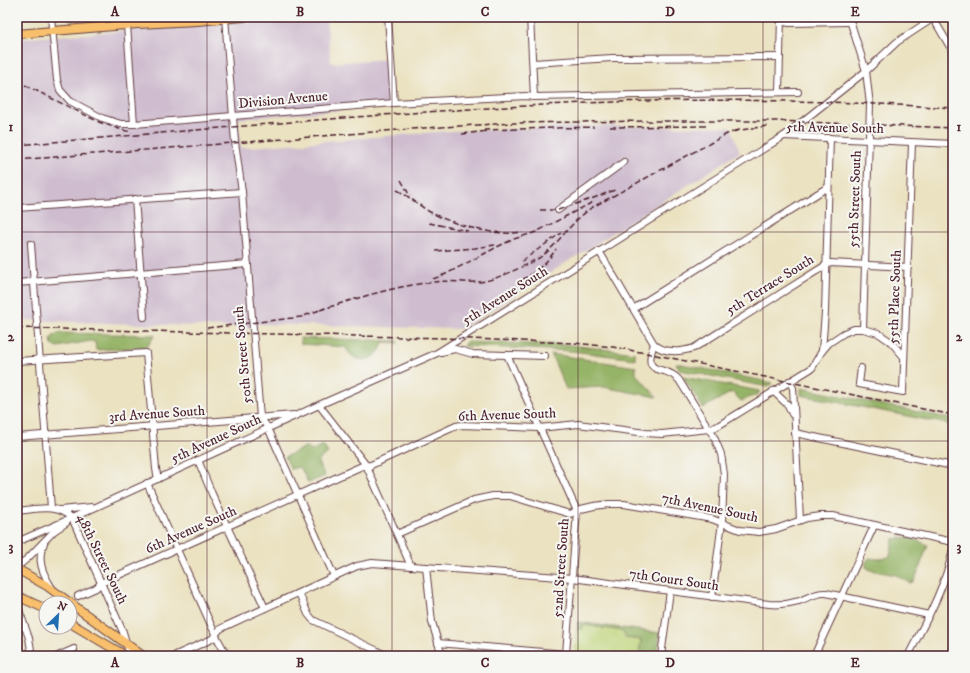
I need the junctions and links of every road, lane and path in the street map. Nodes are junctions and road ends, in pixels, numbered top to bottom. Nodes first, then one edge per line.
1 (51, 17) edge
2 (244, 17) edge
3 (388, 17) edge
4 (530, 17) edge
5 (225, 18) edge
6 (934, 18) edge
7 (781, 19) edge
8 (138, 20) edge
9 (849, 20) edge
10 (127, 25) junction
11 (53, 31) junction
12 (17, 34) edge
13 (953, 52) edge
14 (780, 57) junction
15 (533, 64) junction
16 (866, 71) junction
17 (779, 92) junction
18 (798, 92) dead end
19 (534, 97) junction
20 (394, 103) junction
21 (233, 116) junction
22 (134, 124) junction
23 (784, 136) junction
24 (830, 138) junction
25 (869, 141) junction
26 (912, 143) junction
27 (953, 144) edge
28 (624, 162) dead end
29 (828, 187) junction
30 (242, 192) junction
31 (135, 199) junction
32 (17, 208) edge
33 (558, 210) dead end
34 (31, 244) dead end
35 (599, 251) junction
36 (248, 264) junction
37 (826, 265) junction
38 (865, 265) junction
39 (908, 267) junction
40 (140, 273) junction
41 (33, 281) junction
42 (17, 282) edge
43 (633, 309) junction
44 (144, 317) dead end
45 (863, 329) junction
46 (654, 344) junction
47 (822, 351) junction
48 (437, 353) junction
49 (507, 356) junction
50 (545, 356) dead end
51 (904, 357) junction
52 (39, 360) junction
53 (17, 361) edge
54 (861, 368) dead end
55 (789, 381) junction
56 (773, 391) junction
57 (319, 405) junction
58 (298, 415) junction
59 (260, 417) junction
60 (794, 419) junction
61 (152, 426) junction
62 (268, 428) junction
63 (539, 428) junction
64 (709, 429) junction
65 (795, 433) junction
66 (45, 435) junction
67 (17, 437) edge
68 (198, 460) junction
69 (366, 465) junction
70 (953, 466) edge
71 (158, 479) junction
72 (147, 484) junction
73 (298, 495) junction
74 (96, 507) junction
75 (51, 508) junction
76 (60, 510) junction
77 (17, 511) edge
78 (577, 511) junction
79 (71, 519) junction
80 (800, 520) junction
81 (722, 522) junction
82 (874, 526) junction
83 (228, 527) junction
84 (397, 534) junction
85 (47, 538) junction
86 (17, 542) edge
87 (953, 542) edge
88 (177, 549) junction
89 (953, 549) edge
90 (411, 566) junction
91 (426, 566) junction
92 (17, 568) edge
93 (334, 576) junction
94 (572, 578) junction
95 (101, 583) junction
96 (54, 591) junction
97 (670, 591) junction
98 (299, 592) junction
99 (17, 596) edge
100 (78, 596) dead end
101 (842, 596) junction
102 (712, 597) junction
103 (38, 605) edge
104 (18, 606) edge
105 (265, 608) junction
106 (929, 615) junction
107 (25, 626) junction
108 (78, 628) edge
109 (17, 629) edge
110 (216, 636) junction
111 (438, 643) junction
112 (128, 645) junction
113 (74, 649) dead end
114 (176, 655) edge
115 (32, 656) edge
116 (58, 656) edge
117 (126, 656) edge
118 (130, 656) edge
119 (143, 656) edge
120 (227, 656) edge
121 (388, 656) edge
122 (442, 656) edge
123 (661, 656) edge
124 (814, 656) edge
125 (908, 656) edge

1 - 11 street, Division Avenue
2 - 5 main road
3 - 20 street
4 - 15 street
5 - 8 main road
5 - 21 street, 50th Street South
6 - 13 street
6 - 16 street
7 - 9 street
7 - 14 street
8 - 10 main road
9 - 16 street, 55th Street South
10 - 11 main road
10 - 22 street
11 - 12 main road
11 - 22 street, Division Avenue
14 - 15 street
14 - 17 street
15 - 19 street
16 - 23 street
16 - 25 street, 55th Street South
17 - 18 street, Division Avenue
17 - 19 street, Division Avenue
19 - 20 street, Division Avenue
20 - 21 street, Division Avenue
21 - 22 street, Division Avenue
21 - 30 street, 50th Street South
23 - 24 street, 5th Avenue South
23 - 35 street, 5th Avenue South
24 - 25 street, 5th Avenue South
24 - 29 street
25 - 26 street, 5th Avenue South
25 - 38 street, 55th Street South
26 - 27 street, 5th Avenue South
26 - 39 street, 55th Place South
28 - 33 street
29 - 37 street
29 - 43 street
30 - 31 street
30 - 36 street, 50th Street South
31 - 32 street
31 - 40 street
34 - 41 street
35 - 43 street
35 - 48 street, 5th Avenue South
36 - 40 street
36 - 59 street, 50th Street South
37 - 38 street, 5th Terrace South
37 - 46 street, 5th Terrace South
37 - 47 street
38 - 39 street, 5th Terrace South
38 - 45 street, 55th Street South
39 - 51 street, 55th Place South
40 - 41 street
40 - 44 street
41 - 42 street
41 - 52 street
43 - 46 street
45 - 47 street, 6th Avenue South
45 - 51 street
46 - 64 street
47 - 55 street, 6th Avenue South
48 - 49 street
48 - 57 street, 5th Avenue South
49 - 50 street
49 - 63 street, 52nd Street South
51 - 54 street, 55th Place South
52 - 53 street
52 - 61 street
52 - 66 street
55 - 56 street, 6th Avenue South
55 - 60 street
56 - 60 street
56 - 64 street, 6th Avenue South
57 - 58 street, 5th Avenue South
57 - 69 street
58 - 59 street, 3rd Avenue South
58 - 62 street, 5th Avenue South
59 - 61 street, 3rd Avenue South
59 - 62 street, 50th Street South
60 - 65 street
61 - 66 street, 3rd Avenue South
61 - 71 street
62 - 68 street, 5th Avenue South
62 - 73 street, 50th Street South
63 - 64 street, 6th Avenue South
63 - 69 street, 6th Avenue South
63 - 78 street, 52nd Street South
64 - 81 street
65 - 70 street
65 - 80 street
66 - 67 street, 3rd Avenue South
66 - 75 street
68 - 71 street, 5th Avenue South
68 - 83 street
69 - 73 street, 6th Avenue South
69 - 84 street
71 - 72 street, 5th Avenue South
72 - 74 street, 5th Avenue South
72 - 88 street
73 - 83 street, 6th Avenue South
73 - 93 street, 50th Street South
74 - 76 street
74 - 79 street, 5th Avenue South
75 - 76 street, 48th Street South
75 - 77 street, 48th Street South
76 - 79 street, 48th Street South
78 - 81 street, 7th Avenue South
78 - 84 street, 7th Avenue South
78 - 94 street, 52nd Street South
79 - 85 street, 5th Avenue South
79 - 86 street, 5th Avenue South
79 - 95 street, 48th Street South
80 - 81 street, 7th Avenue South
80 - 82 street, 7th Avenue South
81 - 102 street
82 - 87 street, 7th Avenue South
82 - 101 street
83 - 88 street, 6th Avenue South
83 - 105 street
84 - 90 street
85 - 92 street, 5th Avenue South
85 - 96 street
88 - 95 street, 6th Avenue South
88 - 110 street
89 - 106 street
90 - 91 street, 7th Court South
90 - 93 street
91 - 94 street, 7th Court South
91 - 111 street
92 - 96 main road
93 - 98 street
94 - 97 street, 7th Court South
94 - 111 street, 52nd Street South
95 - 100 street, 6th Avenue South
95 - 112 street, 48th Street South
96 - 112 main road
97 - 102 street, 7th Court South
97 - 123 street
98 - 105 street
98 - 121 street
99 - 103 main road
101 - 102 street, 7th Court South
101 - 106 street, 7th Court South
101 - 124 street
104 - 107 street
105 - 110 street
106 - 125 street
107 - 109 street
107 - 115 street
108 - 117 main road
110 - 114 street
110 - 120 street
111 - 122 street
112 - 118 street, 48th Street South
112 - 119 main road
113 - 116 street

